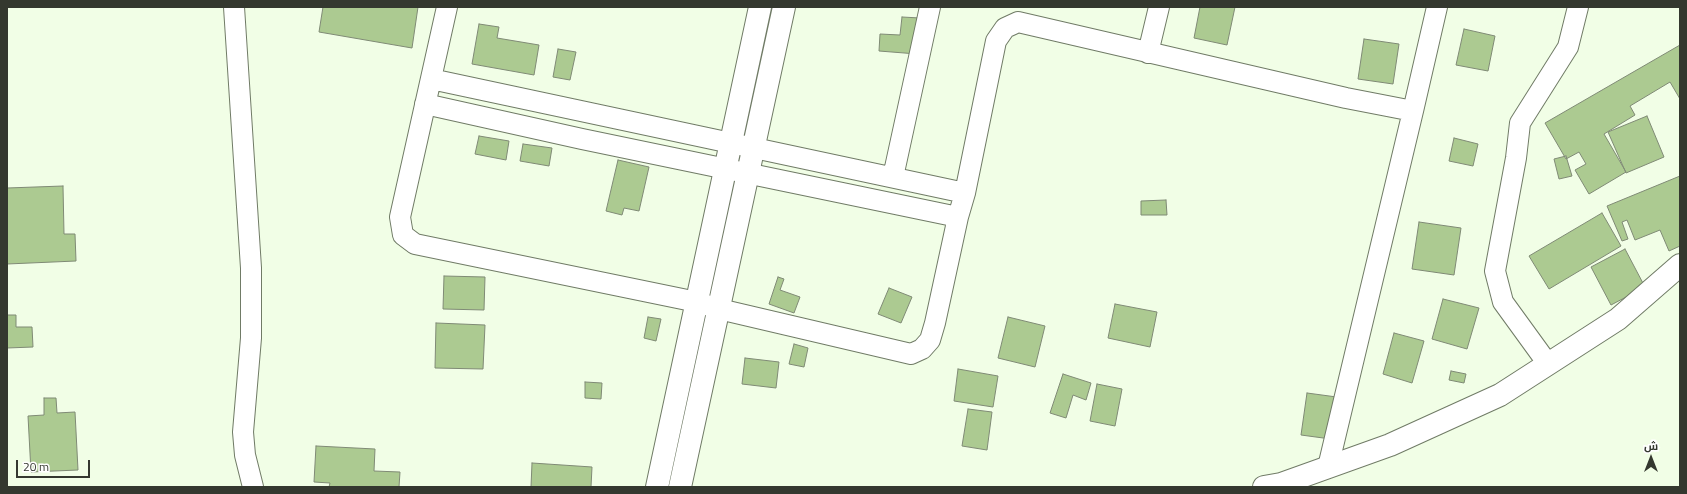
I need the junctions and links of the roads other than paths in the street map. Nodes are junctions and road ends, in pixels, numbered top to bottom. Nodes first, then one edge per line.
1 (234, 7) edge
2 (447, 7) edge
3 (760, 7) edge
4 (784, 7) edge
5 (930, 7) edge
6 (1159, 7) edge
7 (1437, 7) edge
8 (1578, 7) edge
9 (1148, 53) junction
10 (431, 79) junction
11 (425, 104) junction
12 (1414, 111) junction
13 (731, 143) junction
14 (754, 147) junction
15 (725, 169) junction
16 (748, 173) junction
17 (893, 177) junction
18 (965, 193) junction
19 (958, 217) junction
20 (1680, 265) edge
21 (697, 302) junction
22 (719, 309) junction
23 (1548, 364) junction
24 (1328, 467) junction
25 (253, 487) edge
26 (657, 487) edge
27 (680, 487) edge
28 (1264, 487) edge

1 - 25 street
2 - 10 street
3 - 13 street
4 - 14 street
5 - 17 street
6 - 9 street
7 - 12 street
8 - 23 street
9 - 12 street
9 - 18 street
10 - 11 street
10 - 13 street
11 - 15 street
11 - 21 street
12 - 24 street
13 - 14 street
13 - 15 street
14 - 16 street
14 - 17 street
15 - 16 street
15 - 21 street
16 - 19 street
16 - 22 street
17 - 18 street
18 - 19 street
19 - 22 street
20 - 23 street
21 - 22 street
21 - 26 street
22 - 27 street
23 - 24 street
24 - 28 street

